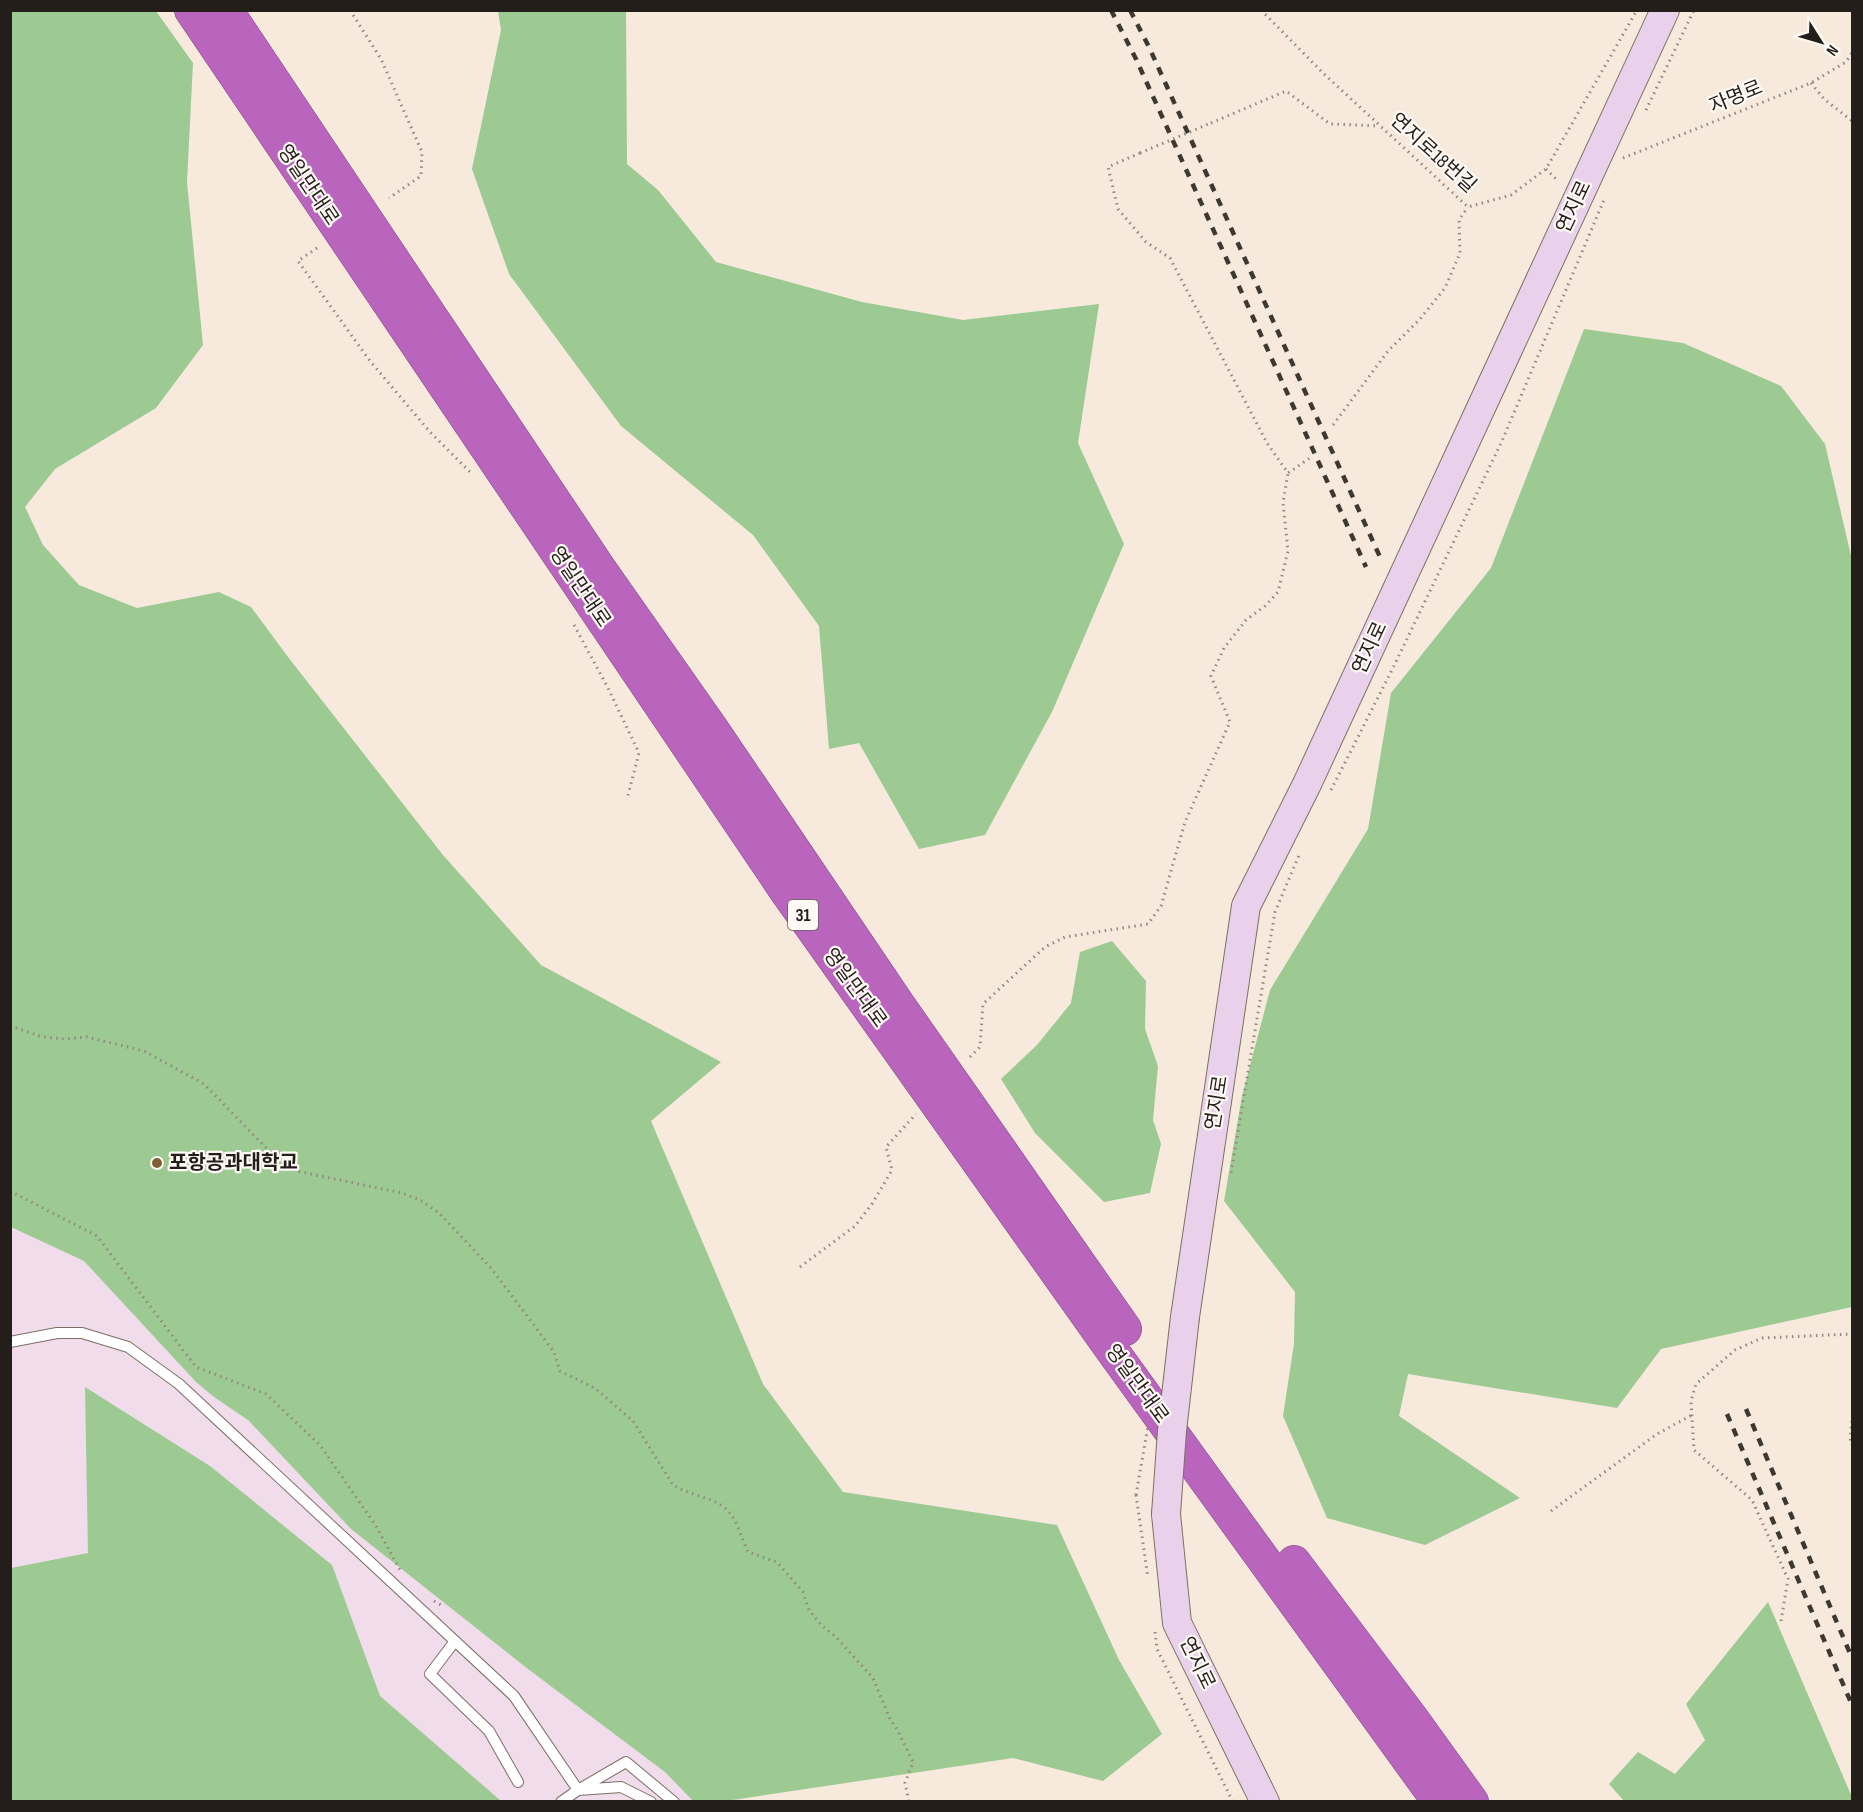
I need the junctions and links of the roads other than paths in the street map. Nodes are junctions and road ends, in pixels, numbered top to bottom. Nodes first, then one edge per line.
1 (191, 10) edge
2 (226, 10) edge
3 (1665, 10) edge
4 (10, 1342) edge
5 (455, 1641) junction
6 (1371, 1684) junction
7 (518, 1782) dead end
8 (578, 1790) junction
9 (561, 1802) edge
10 (651, 1802) edge
11 (674, 1802) edge
12 (1265, 1802) edge
13 (1424, 1802) edge
14 (1439, 1802) edge
15 (1472, 1802) edge
16 (1489, 1802) edge

1 - 6 highway, 영일만대로 / 31
2 - 6 highway, 영일만대로 / 31
3 - 12 main road, 연지로, bridge
4 - 5 lane
5 - 7 lane
5 - 8 lane
6 - 13 highway
6 - 14 highway, 영일만대로 / 31
6 - 15 highway, 영일만대로 / 31
6 - 16 highway
8 - 9 lane
8 - 10 lane
8 - 11 lane

